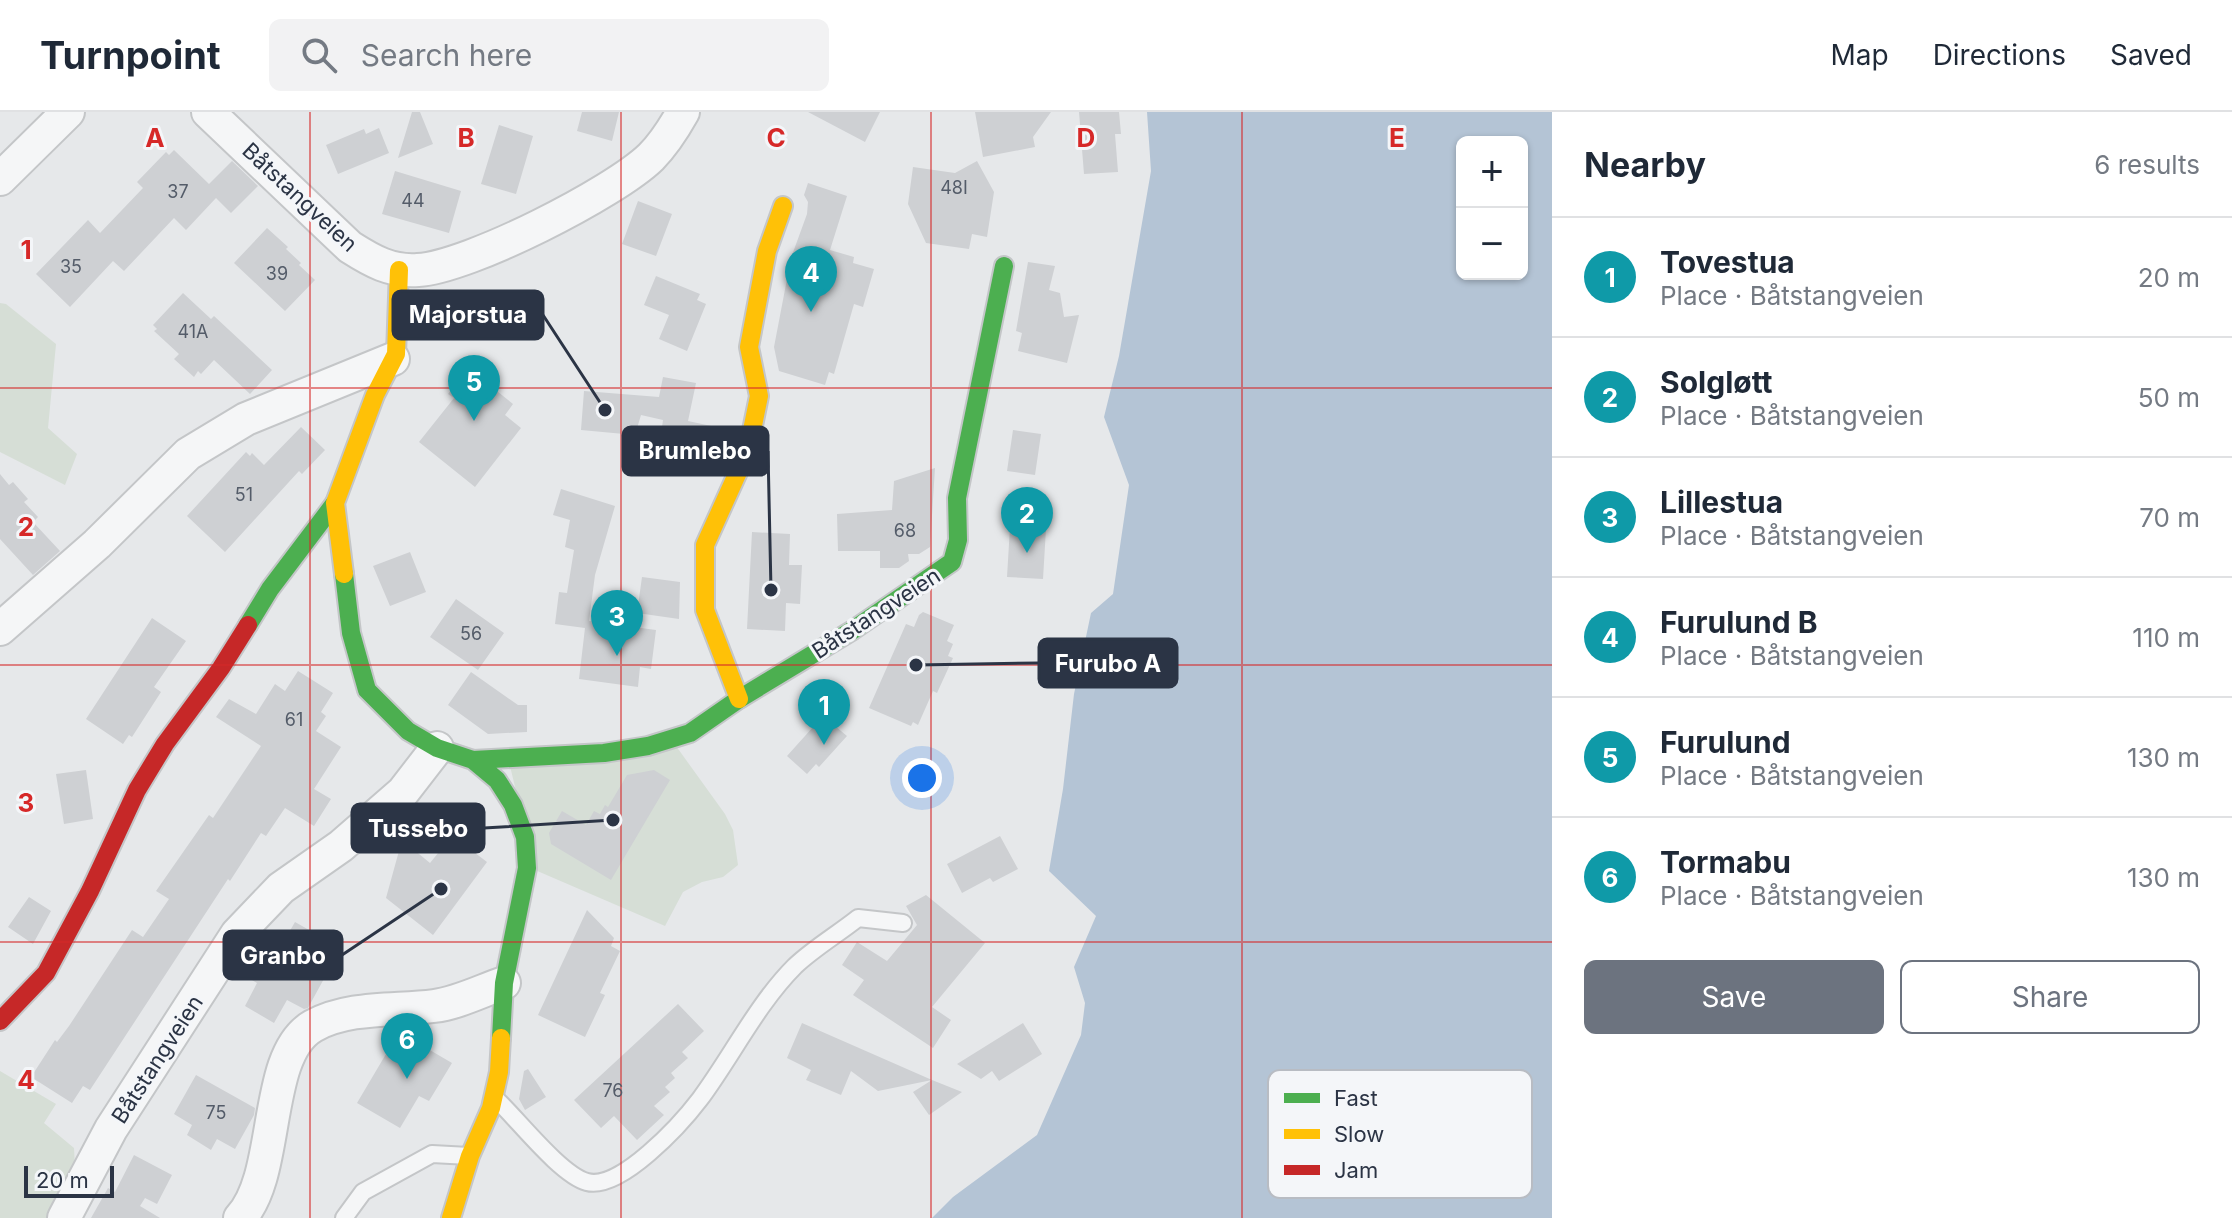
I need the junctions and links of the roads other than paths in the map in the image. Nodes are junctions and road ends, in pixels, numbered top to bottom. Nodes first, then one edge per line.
1 (68, 112) edge
2 (208, 112) edge
3 (683, 112) edge
4 (0, 179) edge
5 (783, 206) dead end
6 (1004, 266) dead end
7 (399, 270) junction
8 (393, 359) junction
9 (335, 503) junction
10 (0, 629) edge
11 (739, 699) junction
12 (437, 748) junction
13 (473, 760) junction
14 (903, 923) dead end
15 (504, 983) junction
16 (0, 1021) edge
17 (493, 1097) junction
18 (470, 1156) junction
19 (64, 1218) edge
20 (240, 1218) edge
21 (344, 1218) edge
22 (451, 1218) edge

1 - 4 street
2 - 7 street, Båtstangveien
3 - 7 street, Båtstangveien
5 - 11 street
6 - 11 street, Båtstangveien
7 - 8 street, Båtstangveien
8 - 9 street, Båtstangveien
8 - 10 street
9 - 12 street, Båtstangveien
9 - 16 street
11 - 13 street, Båtstangveien
12 - 13 street, Båtstangveien
12 - 19 street, Båtstangveien
13 - 15 street, Båtstangveien
14 - 17 lane
15 - 17 street, Båtstangveien
15 - 20 street
17 - 18 street, Båtstangveien
18 - 21 lane
18 - 22 street, Båtstangveien

